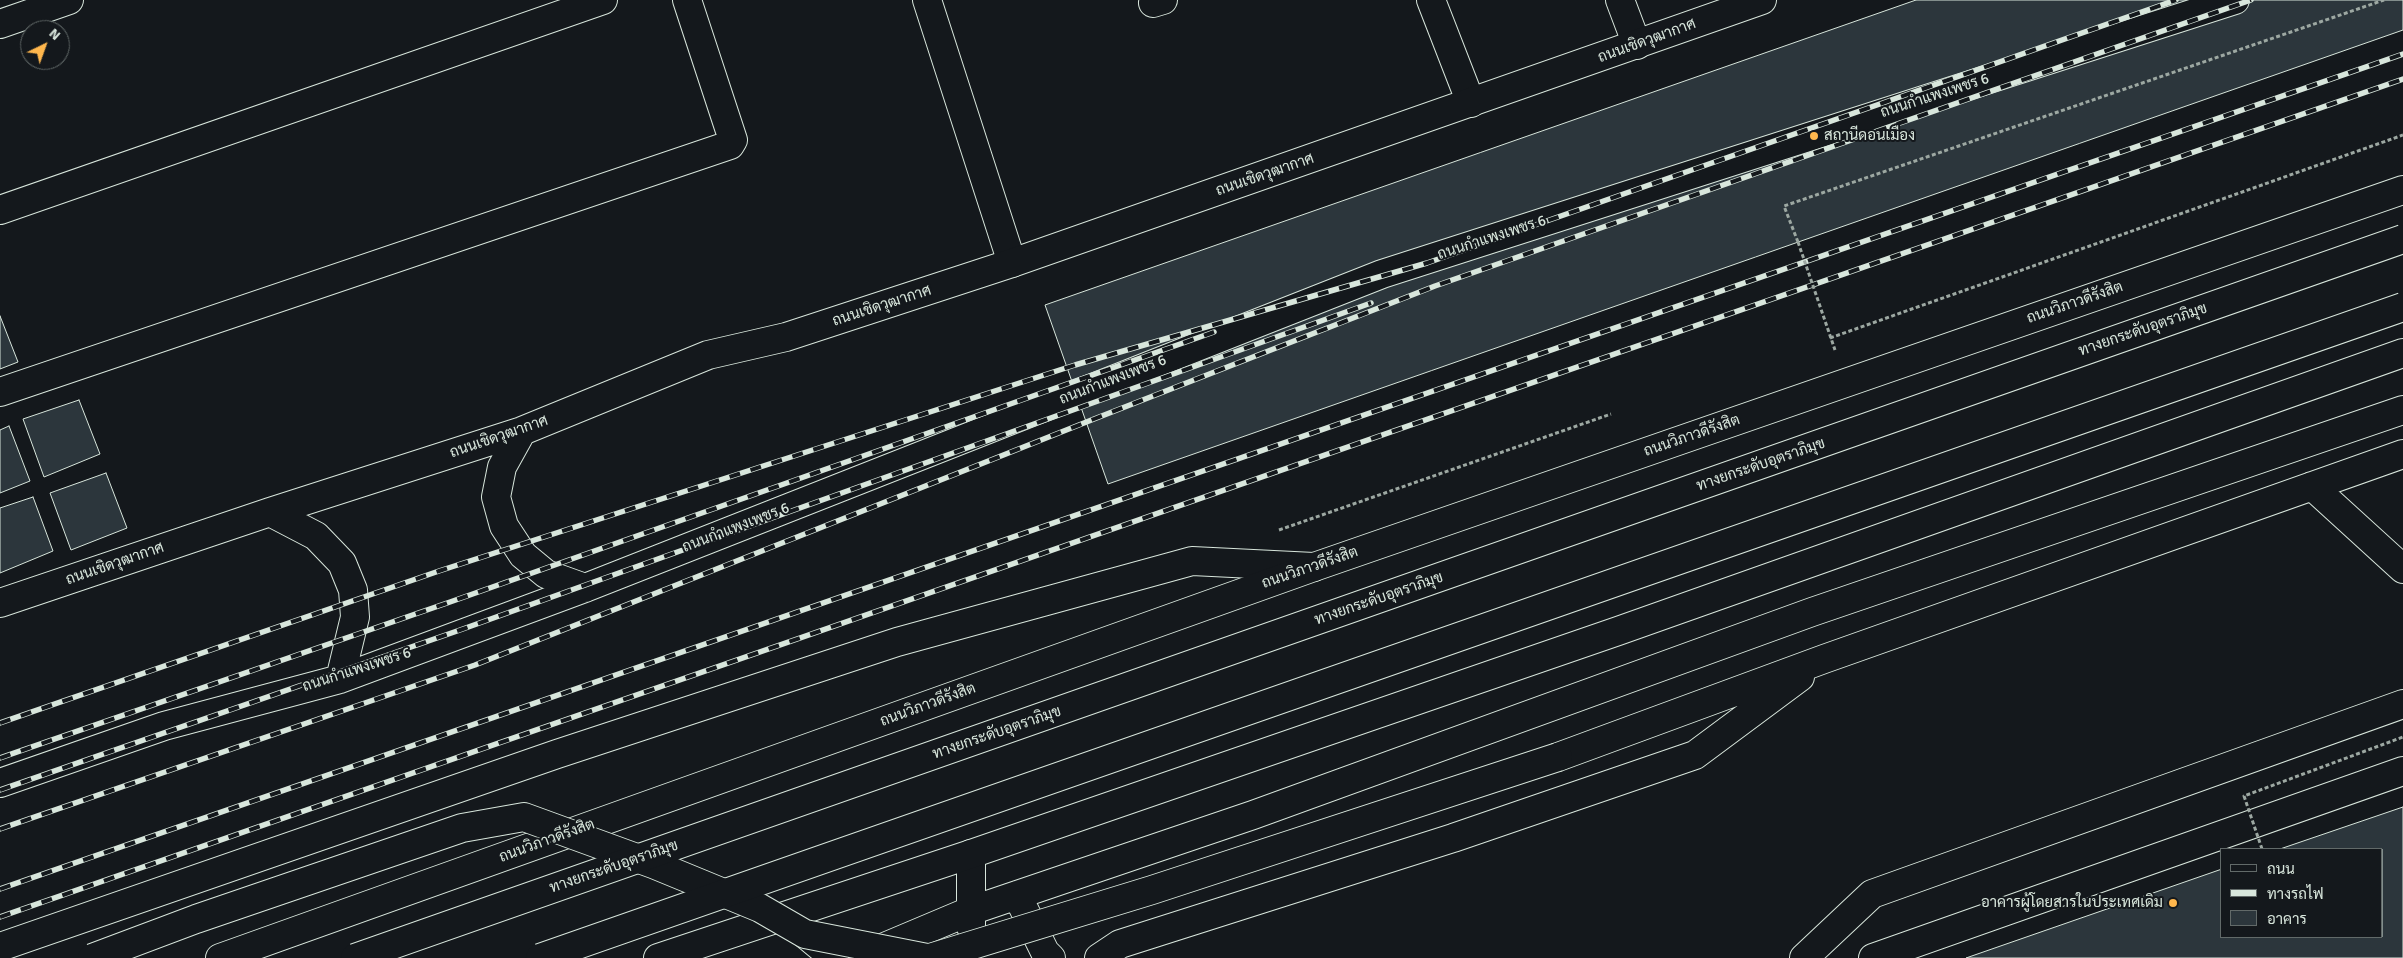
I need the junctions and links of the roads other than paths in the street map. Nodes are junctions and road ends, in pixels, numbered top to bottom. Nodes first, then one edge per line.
1 (69, 0) edge
2 (603, 0) edge
3 (687, 0) edge
4 (927, 0) edge
5 (1431, 0) edge
6 (1620, 0) edge
7 (1762, 0) edge
8 (2235, 0) edge
9 (1719, 7) edge
10 (0, 24) edge
11 (1636, 45) junction
12 (1470, 103) junction
13 (2403, 190) edge
14 (0, 210) edge
15 (2403, 239) edge
16 (1012, 263) junction
17 (2403, 307) edge
18 (2403, 353) edge
19 (0, 392) edge
20 (2403, 410) edge
21 (522, 431) junction
22 (2403, 454) edge
23 (2312, 486) junction
24 (270, 512) junction
25 (2399, 560) edge
26 (1314, 567) junction
27 (585, 588) junction
28 (0, 603) edge
29 (1824, 658) junction
30 (340, 678) junction
31 (2403, 704) edge
32 (2403, 770) edge
33 (0, 783) edge
34 (971, 854) junction
35 (1017, 895) junction
36 (970, 911) junction
37 (805, 934) junction
38 (0, 947) edge
39 (92, 958) edge
40 (220, 958) edge
41 (354, 958) edge
42 (540, 958) edge
43 (658, 958) edge
44 (834, 958) edge
45 (857, 958) edge
46 (928, 958) edge
47 (974, 958) edge
48 (1051, 958) edge
49 (1099, 958) edge
50 (1804, 958) edge
51 (1873, 958) edge

1 - 10 main road
2 - 14 main road
3 - 19 main road
4 - 16 main road
5 - 12 main road
6 - 11 main road
7 - 9 main road, ถนนเชิดวุฒากาศ
8 - 27 main road, ถนนกำแพงเพชร 6
9 - 11 main road, ถนนเชิดวุฒากาศ
11 - 12 main road, ถนนเชิดวุฒากาศ
12 - 16 main road, ถนนเชิดวุฒากาศ
13 - 26 main road, ถนนวิภาวดีรังสิต
15 - 41 main road, ทางยกระดับอุตราภิมุข, bridge
16 - 21 main road, ถนนเชิดวุฒากาศ
17 - 42 main road, bridge
18 - 34 main road
20 - 35 main road
21 - 24 main road, ถนนเชิดวุฒากาศ
21 - 27 main road
22 - 23 main road
23 - 25 main road
23 - 29 main road
24 - 28 main road, ถนนเชิดวุฒากาศ
24 - 30 main road
26 - 38 main road
26 - 40 main road, ถนนวิภาวดีรังสิต
27 - 30 main road, ถนนกำแพงเพชร 6
29 - 46 main road, bridge
29 - 49 main road
30 - 33 main road, ถนนกำแพงเพชร 6
31 - 50 main road
32 - 51 main road
34 - 36 main road
34 - 43 main road
35 - 36 main road
35 - 48 main road
36 - 45 main road
36 - 47 main road
37 - 39 main road, bridge
37 - 44 main road
37 - 46 main road, bridge

